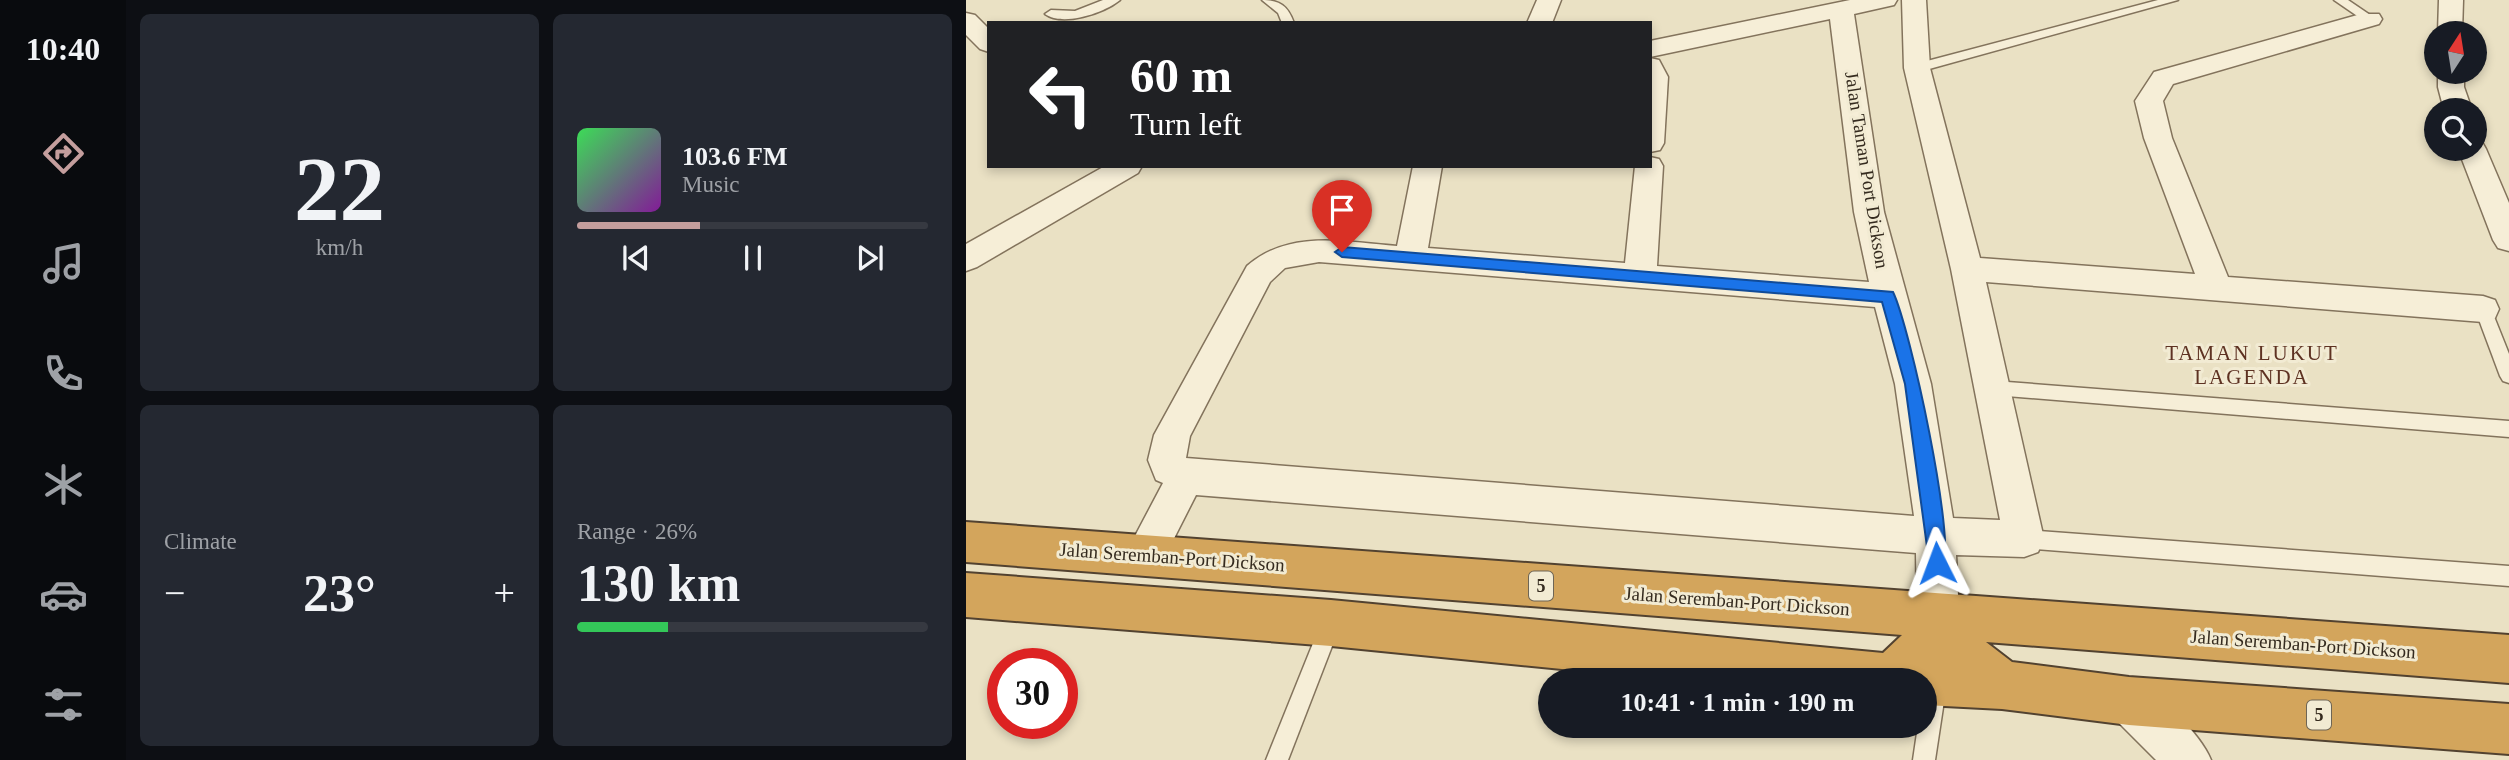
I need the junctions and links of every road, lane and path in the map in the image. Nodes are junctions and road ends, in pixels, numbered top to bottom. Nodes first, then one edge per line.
1 (1114, 0) edge
2 (1268, 0) edge
3 (1549, 0) edge
4 (1885, 0) edge
5 (1914, 0) edge
6 (2172, 0) edge
7 (2340, 0) edge
8 (2451, 0) edge
9 (1847, 8) junction
10 (1286, 11) edge
11 (1051, 15) dead end
12 (2370, 19) joint
13 (966, 20) edge
14 (1540, 21) edge
15 (2450, 21) edge
16 (987, 42) edge
17 (1652, 49) edge
18 (1917, 68) junction
19 (1652, 70) edge
20 (1652, 117) edge
21 (2477, 161) edge
22 (1125, 168) edge
23 (1428, 168) edge
24 (1648, 168) edge
25 (2509, 240) edge
26 (1410, 256) junction
27 (966, 259) edge
28 (1968, 269) junction
29 (1640, 277) junction
30 (2216, 287) junction
31 (1888, 296) junction
32 (2483, 309) joint
33 (2509, 376) edge
34 (1994, 388) junction
35 (2509, 429) edge
36 (1186, 477) junction
37 (1936, 536) junction
38 (2024, 539) junction
39 (966, 542) edge
40 (1145, 555) junction
41 (2509, 576) edge
42 (966, 596) edge
43 (1938, 616) junction
44 (1331, 623) junction
45 (2509, 659) edge
46 (1773, 668) edge
47 (1904, 668) edge
48 (1937, 681) edge
49 (2002, 685) junction
50 (2129, 701) junction
51 (2509, 729) edge
52 (1925, 738) edge
53 (1277, 760) edge
54 (1924, 760) edge
55 (2188, 760) edge

1 - 11 lane
2 - 10 lane
3 - 14 street
4 - 9 street
5 - 18 street
6 - 18 lane
7 - 12 lane
8 - 15 street
9 - 17 street
9 - 31 street, Jalan Taman Port Dickson
12 - 30 street
13 - 16 street
18 - 28 street
19 - 20 street
21 - 25 street
22 - 27 street
23 - 26 street
24 - 29 street
26 - 29 street
26 - 36 street
28 - 30 street
28 - 34 street
29 - 31 street
30 - 32 street
31 - 37 street, Jalan Taman Port Dickson
32 - 33 lane
34 - 35 lane
34 - 38 street
36 - 37 street
36 - 40 street
37 - 38 street
37 - 43 street, Jalan Taman Port Dickson
38 - 41 lane
39 - 40 highway, Jalan Seremban-Port Dickson / 5
40 - 43 highway, Jalan Seremban-Port Dickson / 5
42 - 44 highway, 5
43 - 45 highway, Jalan Seremban-Port Dickson / 5
43 - 47 highway
43 - 49 highway
44 - 46 highway, 5
44 - 53 lane
48 - 49 highway, 5
49 - 50 highway, 5
50 - 51 highway, 5
50 - 55 street
52 - 54 lane

